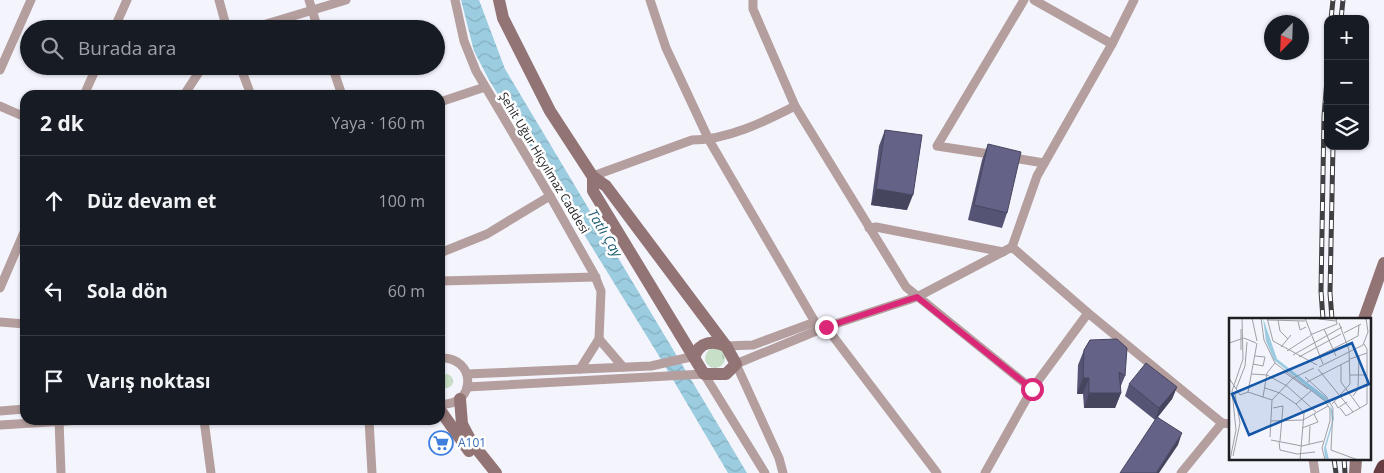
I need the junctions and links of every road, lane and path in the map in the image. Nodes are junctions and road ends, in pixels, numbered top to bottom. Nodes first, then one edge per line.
1 (31, 0) edge
2 (127, 0) edge
3 (219, 0) edge
4 (346, 0) edge
5 (455, 0) edge
6 (499, 0) edge
7 (650, 0) edge
8 (753, 0) edge
9 (1024, 0) edge
10 (1034, 0) edge
11 (1134, 0) edge
12 (310, 5) edge
13 (22, 20) edge
14 (118, 20) edge
15 (225, 20) edge
16 (272, 20) edge
17 (315, 20) edge
18 (20, 25) edge
19 (1112, 44) junction
20 (0, 70) edge
21 (93, 75) edge
22 (197, 75) edge
23 (243, 75) edge
24 (335, 75) edge
25 (485, 88) junction
26 (86, 90) edge
27 (187, 90) edge
28 (249, 90) edge
29 (340, 90) edge
30 (445, 100) edge
31 (0, 106) edge
32 (795, 106) junction
33 (20, 115) edge
34 (709, 140) junction
35 (1044, 163) junction
36 (593, 176) junction
37 (550, 196) junction
38 (869, 228) junction
39 (20, 242) edge
40 (1012, 248) junction
41 (445, 251) edge
42 (1003, 252) junction
43 (1383, 273) edge
44 (596, 277) junction
45 (445, 281) edge
46 (0, 288) edge
47 (917, 297) junction
48 (1088, 313) junction
49 (1364, 318) edge
50 (0, 322) edge
51 (815, 322) junction
52 (20, 324) edge
53 (826, 327) junction
54 (599, 339) junction
55 (726, 346) junction
56 (691, 358) junction
57 (445, 359) edge
58 (736, 364) junction
59 (623, 367) junction
60 (580, 369) junction
61 (467, 374) junction
62 (700, 374) junction
63 (467, 387) junction
64 (1032, 389) junction
65 (460, 398) junction
66 (445, 404) edge
67 (20, 410) edge
68 (0, 412) edge
69 (445, 417) edge
70 (1226, 423) edge
71 (20, 424) edge
72 (0, 425) edge
73 (59, 425) edge
74 (205, 425) edge
75 (369, 425) edge
76 (1313, 460) edge
77 (1356, 460) edge
78 (1384, 467) edge
79 (61, 473) edge
80 (210, 473) edge
81 (372, 473) edge
82 (492, 473) edge
83 (496, 473) edge
84 (765, 473) edge
85 (783, 473) edge
86 (937, 473) edge
87 (985, 473) edge
88 (1181, 473) edge
89 (1315, 473) edge
90 (1355, 473) edge
91 (1381, 473) edge

1 - 13 street
2 - 14 street
3 - 15 street
4 - 12 street
5 - 25 street, Şehit Uğur Hiçyılmaz Caddesi
6 - 36 street
7 - 34 street
8 - 32 street
9 - 35 street
10 - 19 street
11 - 19 street
12 - 16 street
12 - 17 street
18 - 20 street
19 - 35 street
21 - 26 street
22 - 27 street
23 - 28 street
24 - 29 street
25 - 30 street
25 - 37 street, Şehit Uğur Hiçyılmaz Caddesi
31 - 33 street
32 - 34 street
32 - 38 street
34 - 36 street
34 - 51 street
35 - 40 street
36 - 55 street
36 - 56 street
37 - 41 street
37 - 44 street, Şehit Uğur Hiçyılmaz Caddesi
38 - 42 street
38 - 47 street
39 - 46 street
40 - 42 street
40 - 48 street
42 - 47 street
43 - 49 street
44 - 45 street
44 - 54 street, Şehit Uğur Hiçyılmaz Caddesi
47 - 53 street
47 - 64 street
48 - 64 street
48 - 70 street
50 - 52 street
51 - 53 street
51 - 55 street
53 - 58 street
53 - 86 street
54 - 59 street
54 - 60 street
55 - 56 street
55 - 58 street
56 - 59 street
56 - 62 street
57 - 61 street
58 - 62 street
58 - 85 street
59 - 60 street
60 - 61 street
61 - 63 street
62 - 63 street
62 - 84 street
63 - 65 street
64 - 87 street
65 - 66 street
65 - 83 street
67 - 68 street
69 - 82 street
70 - 88 street
71 - 72 street
73 - 79 street
74 - 80 street
75 - 81 street
76 - 89 street
77 - 90 street
78 - 91 highway

